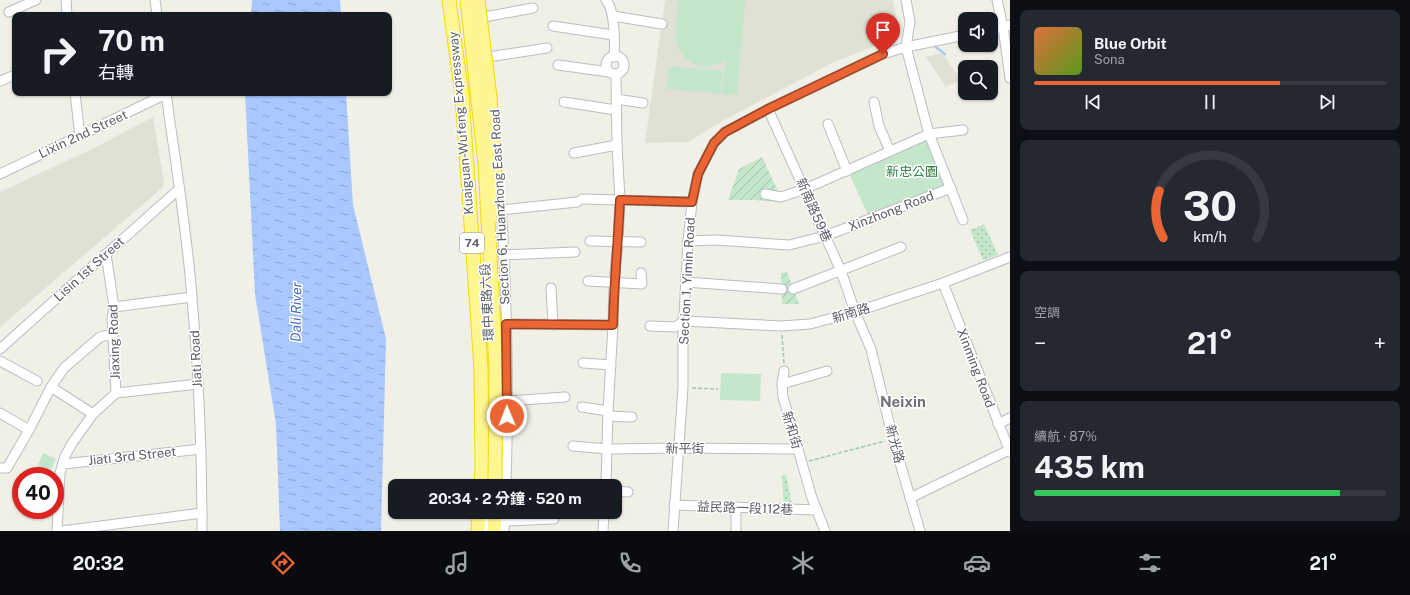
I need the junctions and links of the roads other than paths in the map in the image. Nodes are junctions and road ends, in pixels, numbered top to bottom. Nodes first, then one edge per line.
1 (36, 0) edge
2 (66, 0) edge
3 (155, 0) edge
4 (449, 0) edge
5 (461, 0) edge
6 (467, 0) edge
7 (478, 0) edge
8 (482, 0) edge
9 (606, 0) edge
10 (906, 0) edge
11 (997, 0) edge
12 (533, 8) dead end
13 (9, 12) dead end
14 (67, 12) edge
15 (157, 12) edge
16 (484, 16) junction
17 (613, 16) junction
18 (662, 24) dead end
19 (553, 26) dead end
20 (1006, 26) edge
21 (613, 34) junction
22 (958, 36) edge
23 (906, 47) junction
24 (547, 48) dead end
25 (488, 57) junction
26 (614, 57) junction
27 (558, 65) dead end
28 (612, 73) junction
29 (12, 76) edge
30 (1010, 78) edge
31 (0, 81) edge
32 (75, 96) edge
33 (162, 96) edge
34 (166, 96) edge
35 (616, 99) junction
36 (564, 102) dead end
37 (874, 102) dead end
38 (643, 103) dead end
39 (768, 109) junction
40 (616, 110) junction
41 (494, 111) junction
42 (474, 114) junction
43 (828, 124) dead end
44 (963, 130) dead end
45 (929, 134) junction
46 (80, 136) junction
47 (616, 144) junction
48 (890, 151) junction
49 (574, 153) dead end
50 (847, 171) junction
51 (0, 174) edge
52 (950, 188) junction
53 (179, 189) junction
54 (805, 189) junction
55 (765, 194) dead end
56 (620, 200) junction
57 (692, 202) junction
58 (501, 210) junction
59 (964, 220) dead end
60 (825, 236) junction
61 (688, 240) junction
62 (590, 241) dead end
63 (489, 242) junction
64 (618, 242) junction
65 (641, 242) dead end
66 (901, 247) dead end
67 (575, 252) dead end
68 (106, 254) junction
69 (503, 255) junction
70 (1010, 257) edge
71 (841, 271) junction
72 (642, 273) dead end
73 (588, 282) dead end
74 (686, 282) junction
75 (943, 283) junction
76 (614, 284) junction
77 (551, 288) dead end
78 (793, 288) dead end
79 (782, 289) dead end
80 (192, 297) junction
81 (114, 307) junction
82 (855, 312) junction
83 (684, 321) junction
84 (506, 324) junction
85 (552, 325) junction
86 (613, 325) junction
87 (650, 326) dead end
88 (113, 334) junction
89 (0, 349) edge
90 (0, 361) edge
91 (583, 363) dead end
92 (612, 365) junction
93 (784, 371) road end
94 (827, 371) dead end
95 (37, 381) dead end
96 (198, 384) junction
97 (782, 384) junction
98 (51, 387) junction
99 (116, 393) junction
100 (565, 397) dead end
101 (507, 401) junction
102 (582, 407) dead end
103 (0, 413) edge
104 (608, 413) junction
105 (93, 414) junction
106 (632, 417) dead end
107 (1010, 418) edge
108 (998, 424) junction
109 (29, 430) junction
110 (573, 446) dead end
111 (679, 448) junction
112 (201, 449) junction
113 (608, 449) junction
114 (798, 449) junction
115 (1009, 451) edge
116 (63, 464) junction
117 (0, 468) edge
118 (481, 479) edge
119 (488, 479) edge
120 (495, 479) edge
121 (506, 479) edge
122 (606, 479) edge
123 (622, 492) edge
124 (628, 492) dead end
125 (910, 498) junction
126 (674, 505) junction
127 (736, 507) junction
128 (817, 510) junction
129 (202, 513) junction
130 (479, 519) edge
131 (486, 519) edge
132 (495, 519) edge
133 (505, 519) edge
134 (604, 519) edge
135 (57, 531) edge
136 (62, 531) edge
137 (202, 531) edge
138 (478, 531) edge
139 (485, 531) edge
140 (494, 531) edge
141 (504, 531) edge
142 (603, 531) edge
143 (673, 531) edge
144 (736, 531) edge
145 (825, 531) edge
146 (920, 531) edge

1 - 13 street
2 - 14 street
3 - 15 street
4 - 118 highway, Kuaiguan-Wufeng Expressway / 74
5 - 42 street, 環中東路六段
6 - 63 highway, Kuaiguan-Wufeng Expressway / 74, bridge
7 - 63 highway, bridge
8 - 16 street, Section 6, Huanzhong East Road
9 - 17 street
10 - 23 street
11 - 20 street
12 - 16 street
16 - 25 street, Section 6, Huanzhong East Road
17 - 18 street
17 - 21 street
19 - 21 street
20 - 30 street
21 - 26 street
22 - 23 street, Section 1, Yimin Road
23 - 39 street, Section 1, Yimin Road
23 - 45 street
24 - 25 street
25 - 41 street, Section 6, Huanzhong East Road
26 - 28 street
26 - 28 street
27 - 28 street
28 - 35 street
29 - 31 street
32 - 46 street
33 - 46 street, Lixin 2nd Street
34 - 53 street, Jiati Road
35 - 38 street
35 - 40 street
36 - 40 street
37 - 48 street
39 - 54 street, 新南路59巷
39 - 57 street, Section 1, Yimin Road
40 - 47 street
41 - 42 street
41 - 58 street, Section 6, Huanzhong East Road
42 - 119 street, 環中東路六段
43 - 50 street
44 - 45 street
45 - 48 street
45 - 52 street
46 - 51 street, Lixin 2nd Street
47 - 49 street
47 - 56 street
48 - 50 street
50 - 54 street
52 - 59 street
52 - 60 street, Xinzhong Road
53 - 68 street, Lisin 1st Street
53 - 80 street, Jiati Road
54 - 55 street
54 - 60 street, 新南路59巷
56 - 57 street
56 - 58 street
56 - 64 street
57 - 61 street, Section 1, Yimin Road
58 - 69 street, Section 6, Huanzhong East Road
60 - 61 street, Xinzhong Road
60 - 71 street, 新南路59巷
61 - 74 street, Section 1, Yimin Road
62 - 64 street
63 - 120 highway, Kuaiguan-Wufeng Expressway / 74, bridge
64 - 65 street
64 - 76 street
66 - 71 street
67 - 69 street
68 - 81 street, Jiaxing Road
68 - 89 street, Lisin 1st Street
69 - 84 street, Section 6, Huanzhong East Road
70 - 75 street, 新南路
71 - 78 street
71 - 82 street, 新南路59巷
72 - 76 street
73 - 76 street
74 - 79 street
74 - 83 street, Section 1, Yimin Road
75 - 82 street, 新南路
75 - 108 street, Xinming Road
76 - 86 street
77 - 85 street
80 - 81 street
80 - 96 street, Jiati Road
81 - 88 street, Jiaxing Road
82 - 83 street, 新南路
82 - 125 street, 新光路
83 - 87 street
83 - 111 street, Section 1, Yimin Road
84 - 85 street
84 - 101 street, Section 6, Huanzhong East Road
85 - 86 street
86 - 92 street
88 - 98 street
88 - 99 street, Jiaxing Road
90 - 95 street
91 - 92 street
92 - 104 street
93 - 97 street, 新和街
94 - 97 street
96 - 99 street
96 - 112 street, Jiati Road
97 - 114 street, 新和街
98 - 105 street
98 - 109 street
99 - 105 street, Jiaxing Road
100 - 101 street
101 - 121 street, Section 6, Huanzhong East Road
102 - 104 street
103 - 109 street
104 - 106 street
104 - 113 street
105 - 116 street, Jiaxing Road
107 - 108 street
108 - 115 street, Xinming Road
109 - 117 street
110 - 113 street, 新平街
111 - 113 street, 新平街
111 - 114 street, 新平街
111 - 126 street, Section 1, Yimin Road
112 - 116 street, Jiati 3rd Street
112 - 129 street, Jiati Road
113 - 122 street
114 - 128 street, 新和街
115 - 125 street
116 - 135 street, Jiaxing Road
123 - 124 street
125 - 146 street, 新光路
126 - 127 street, 益民路一段112巷
126 - 143 street, Section 1, Yimin Road
127 - 128 street, 益民路一段112巷
127 - 144 street
128 - 145 street, 新和街
129 - 136 street
129 - 137 street, Jiati Road
130 - 138 highway
131 - 139 street
132 - 140 highway
133 - 141 street
134 - 142 street

